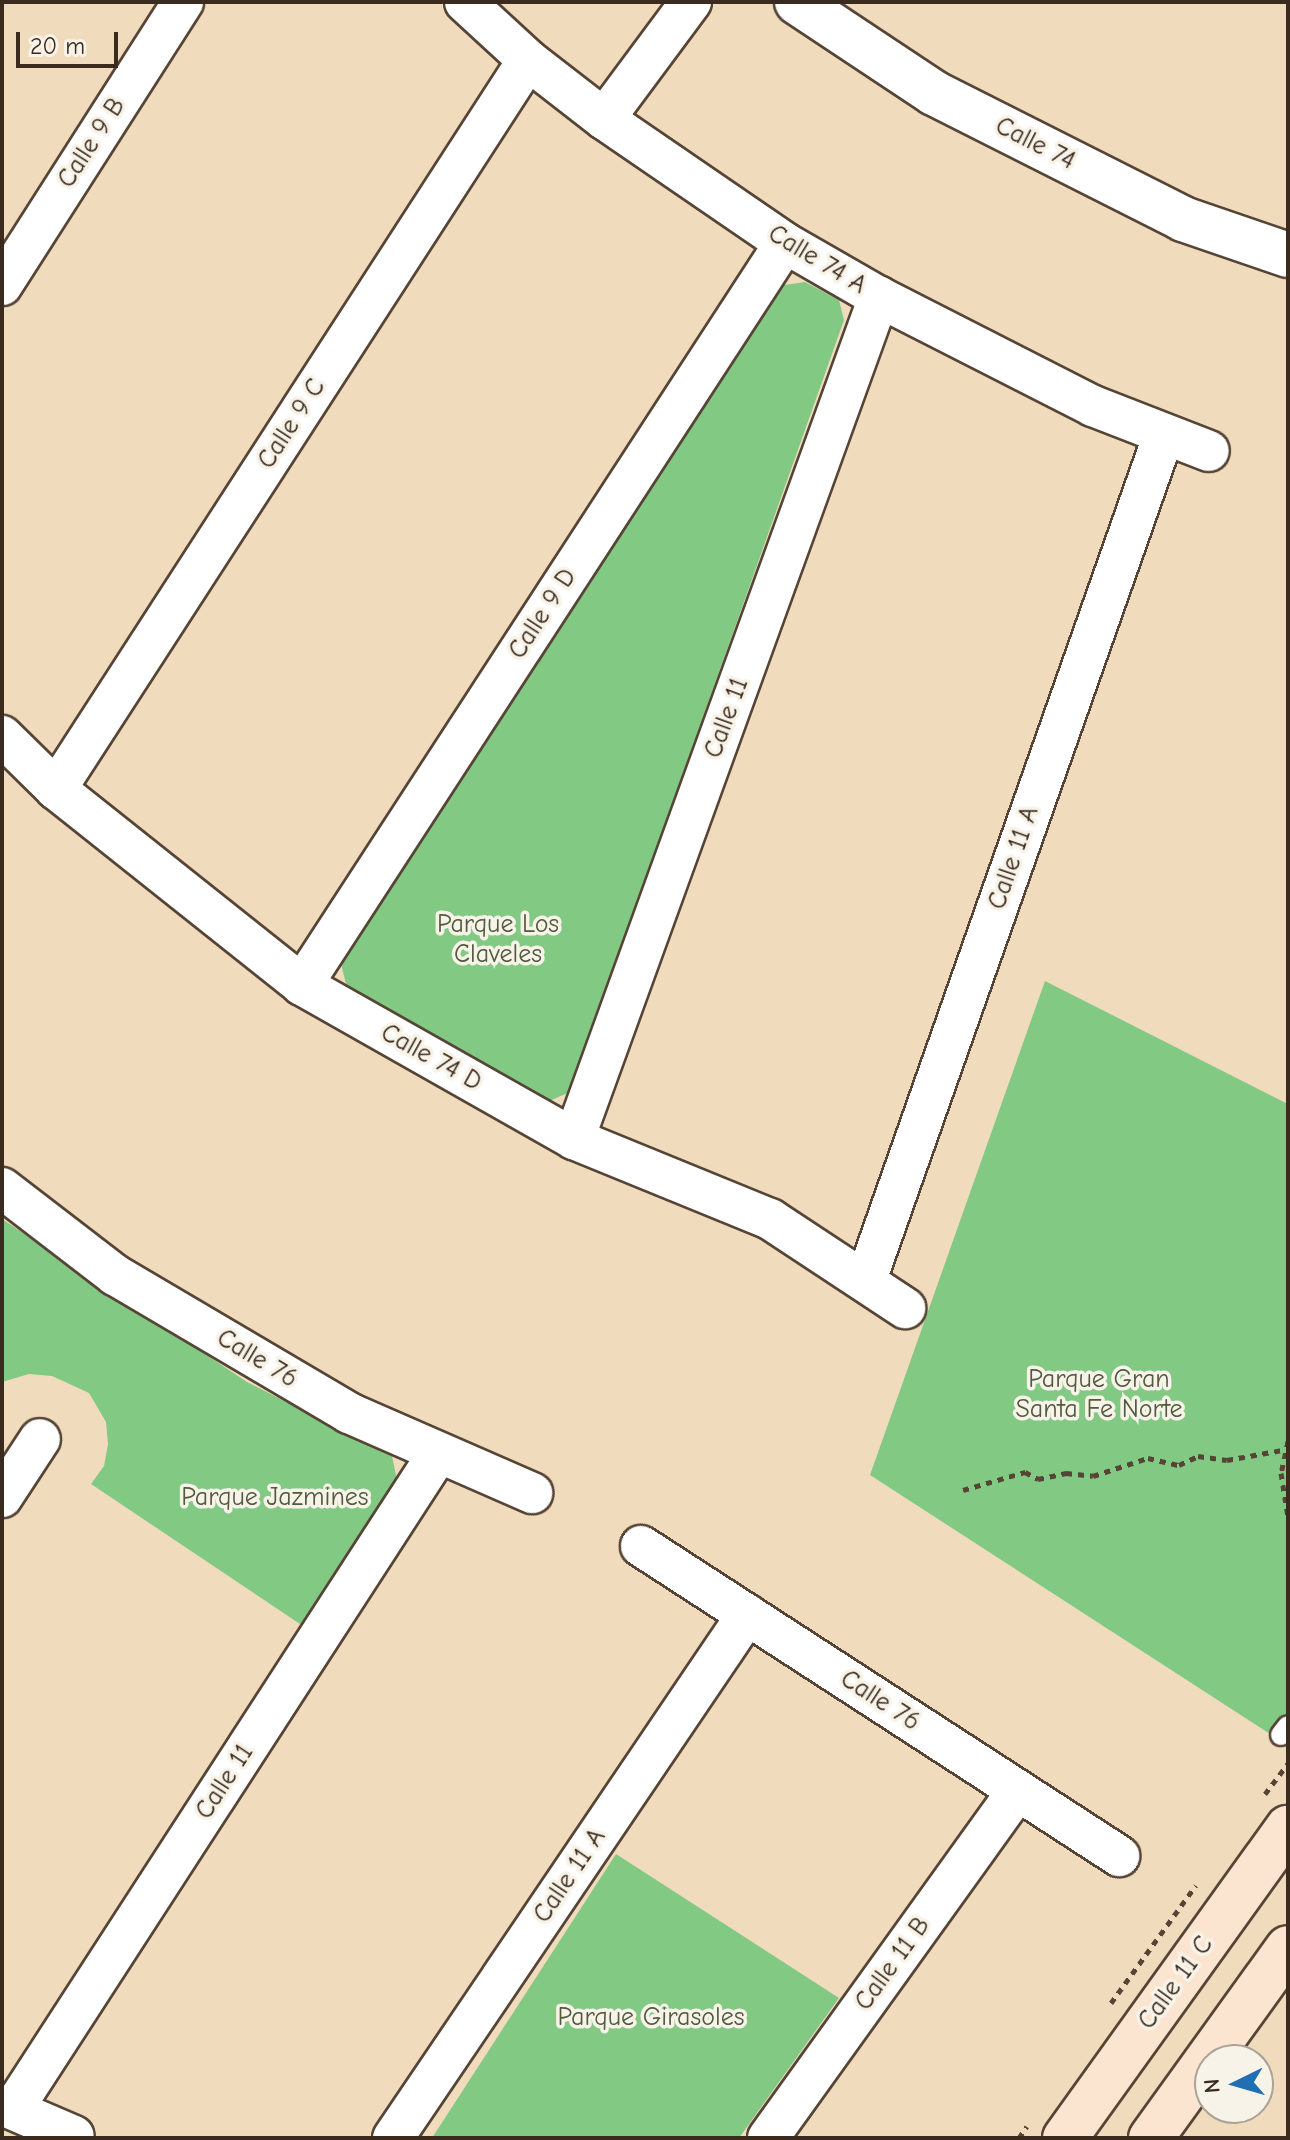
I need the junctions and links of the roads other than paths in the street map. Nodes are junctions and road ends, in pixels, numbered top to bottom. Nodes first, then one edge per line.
1 (183, 2) edge
2 (465, 2) edge
3 (691, 2) edge
4 (797, 2) edge
5 (528, 60) junction
6 (604, 119) junction
7 (785, 243) junction
8 (1288, 255) edge
9 (2, 285) edge
10 (879, 297) junction
11 (1163, 437) junction
12 (1209, 451) dead end
13 (2, 736) edge
14 (56, 789) junction
15 (302, 985) junction
16 (574, 1139) junction
17 (2, 1188) edge
18 (866, 1280) junction
19 (905, 1308) dead end
20 (40, 1439) dead end
21 (437, 1455) junction
22 (532, 1493) dead end
23 (2, 1497) edge
24 (641, 1546) dead end
25 (747, 1615) junction
26 (1018, 1790) junction
27 (1288, 1828) edge
28 (1119, 1856) dead end
29 (1288, 1948) edge
30 (7, 2107) edge
31 (74, 2136) dead end
32 (771, 2137) edge
33 (393, 2138) edge
34 (1065, 2138) edge
35 (1151, 2138) edge

1 - 9 street, Calle 9 B
2 - 5 street, Calle 74 A
3 - 6 street
4 - 8 street, Calle 74
5 - 6 street, Calle 74 A
5 - 14 street, Calle 9 C
6 - 7 street, Calle 74 A
7 - 10 street, Calle 74 A
7 - 15 street, Calle 9 D
10 - 11 street, Calle 74 A
10 - 16 street, Calle 11
11 - 12 street, Calle 74 A
11 - 18 street, Calle 11 A
13 - 14 street, Calle 74 D
14 - 15 street, Calle 74 D
15 - 16 street, Calle 74 D
16 - 18 street, Calle 74 D
17 - 21 street, Calle 76
18 - 19 street, Calle 74 D
20 - 23 street
21 - 22 street, Calle 76
21 - 30 street, Calle 11
24 - 25 street, Calle 76
25 - 26 street, Calle 76
25 - 33 street, Calle 11 A
26 - 28 street, Calle 76
26 - 32 street, Calle 11 B
27 - 34 main road, Calle 11 C
29 - 35 main road
30 - 31 street

